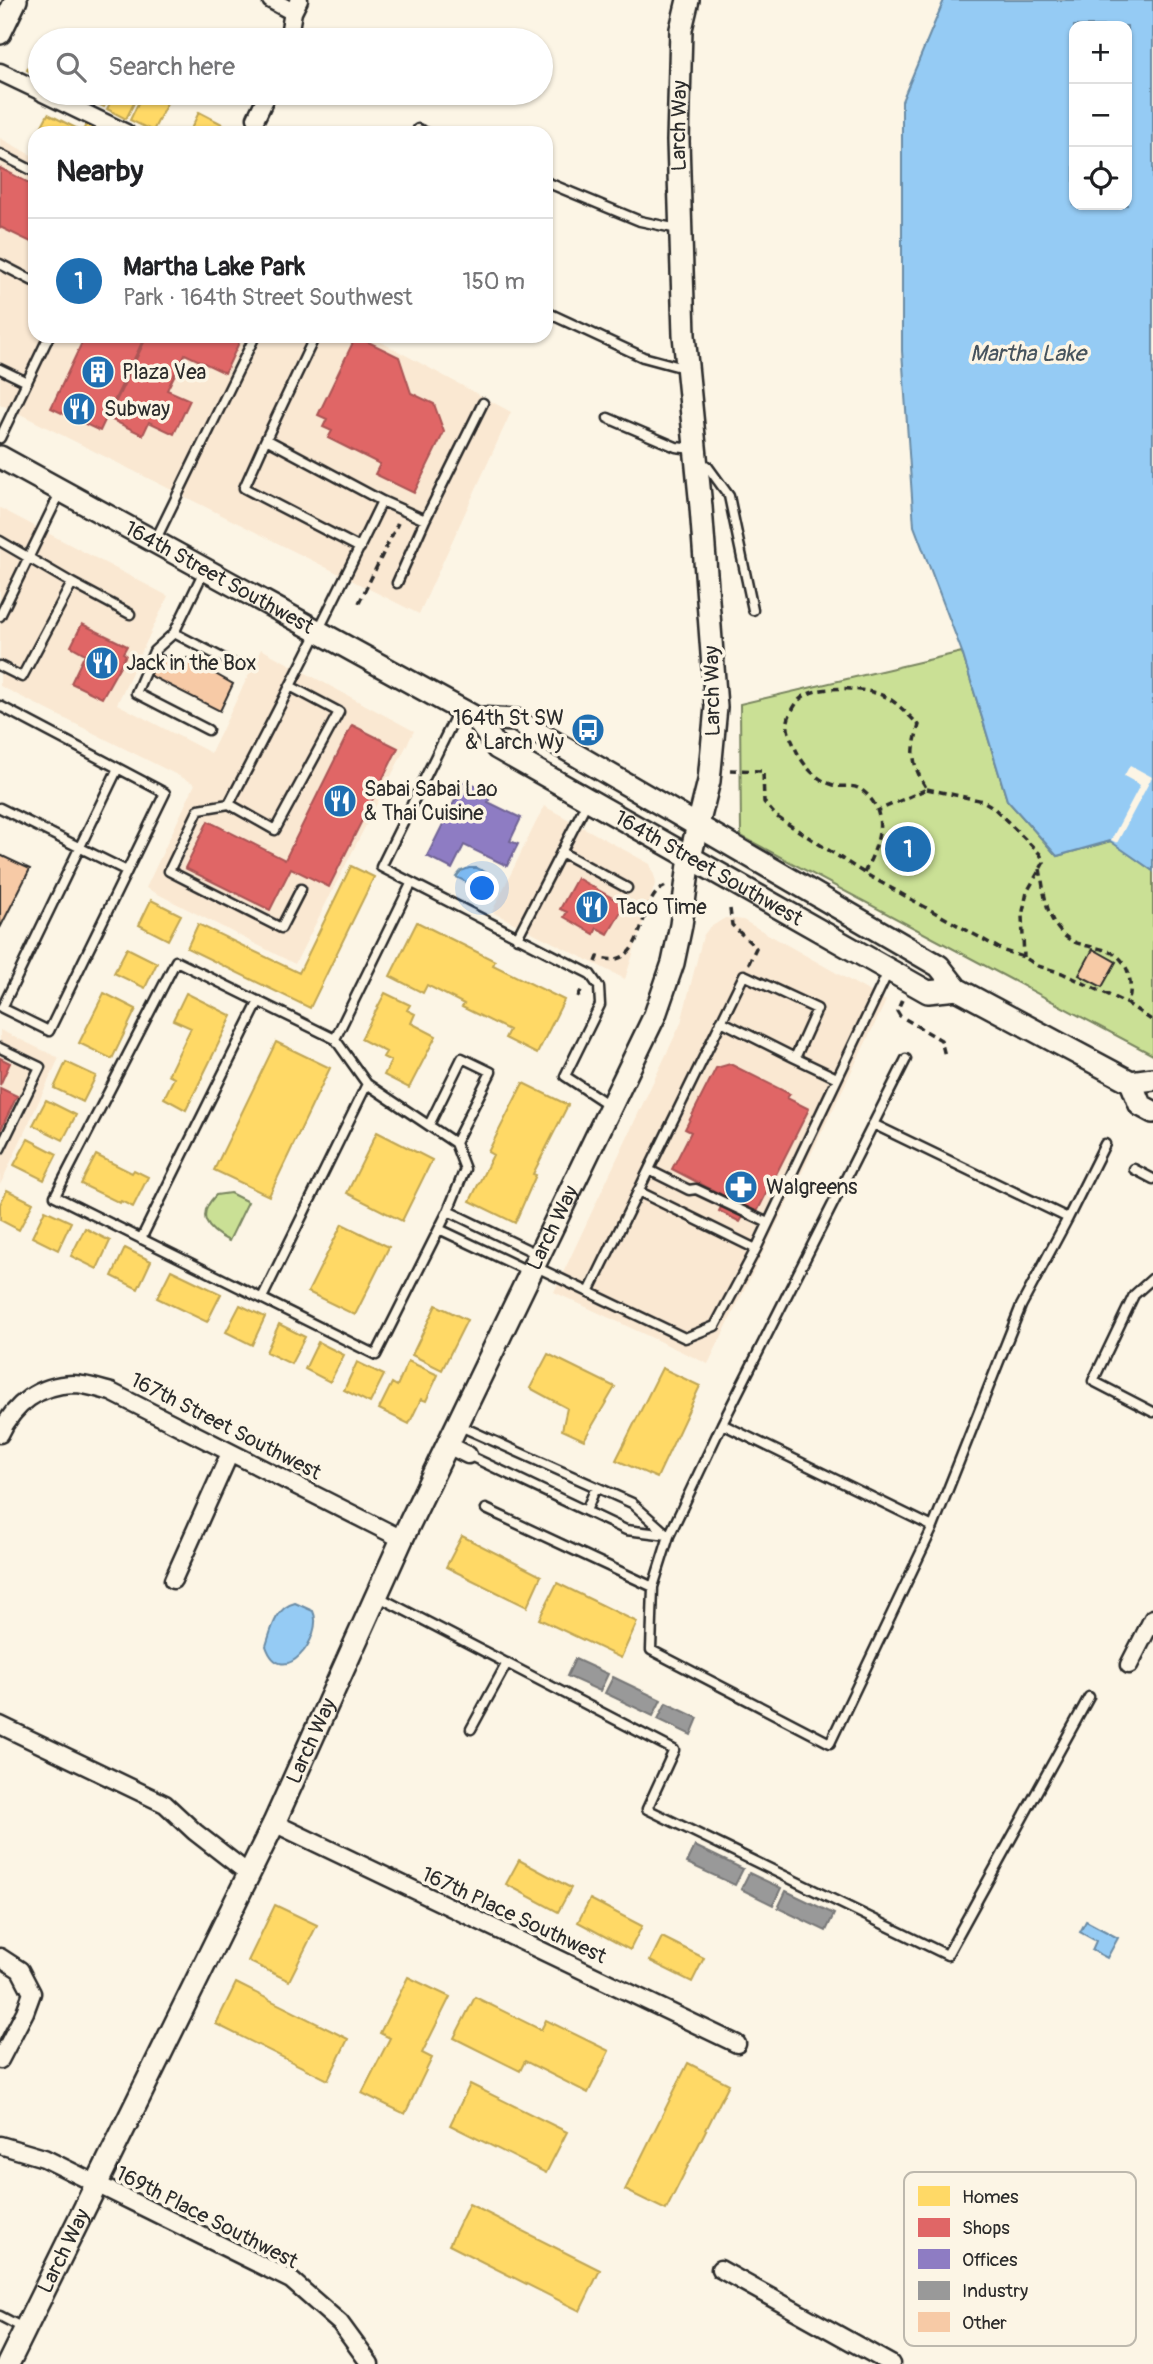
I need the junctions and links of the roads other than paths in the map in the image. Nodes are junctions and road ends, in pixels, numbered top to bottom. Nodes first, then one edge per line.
1 (16, 0) edge
2 (271, 0) edge
3 (688, 0) edge
4 (296, 6) edge
5 (291, 28) edge
6 (0, 33) edge
7 (0, 72) edge
8 (28, 85) edge
9 (69, 105) edge
10 (262, 105) edge
11 (256, 118) dead end
12 (112, 126) edge
13 (0, 154) edge
14 (28, 168) edge
15 (553, 185) edge
16 (681, 230) junction
17 (0, 264) edge
18 (28, 278) edge
19 (553, 315) edge
20 (46, 343) edge
21 (252, 343) edge
22 (312, 343) edge
23 (0, 369) edge
24 (687, 369) junction
25 (27, 382) junction
26 (483, 403) dead end
27 (608, 418) dead end
28 (0, 438) edge
29 (266, 439) junction
30 (696, 454) junction
31 (0, 457) edge
32 (61, 490) junction
33 (383, 501) junction
34 (425, 520) junction
35 (0, 541) edge
36 (155, 541) junction
37 (360, 548) junction
38 (28, 557) junction
39 (205, 568) junction
40 (72, 583) junction
41 (397, 583) dead end
42 (753, 610) dead end
43 (130, 614) dead end
44 (0, 616) edge
45 (320, 631) junction
46 (174, 633) junction
47 (234, 664) dead end
48 (0, 666) edge
49 (290, 686) junction
50 (0, 706) edge
51 (468, 713) junction
52 (208, 730) dead end
53 (118, 768) junction
54 (588, 800) junction
55 (229, 804) junction
56 (0, 808) edge
57 (698, 826) junction
58 (80, 847) junction
59 (561, 852) junction
60 (690, 858) junction
61 (127, 871) junction
62 (411, 884) junction
63 (627, 888) dead end
64 (301, 889) dead end
65 (517, 938) junction
66 (889, 970) junction
67 (957, 989) junction
68 (258, 1001) junction
69 (721, 1021) junction
70 (335, 1039) junction
71 (0, 1048) edge
72 (795, 1058) junction
73 (906, 1059) dead end
74 (837, 1078) junction
75 (1153, 1079) edge
76 (1130, 1082) junction
77 (367, 1084) junction
78 (611, 1106) junction
79 (1153, 1112) edge
80 (873, 1124) junction
81 (429, 1125) junction
82 (455, 1143) junction
83 (1105, 1144) dead end
84 (0, 1149) edge
85 (1134, 1169) dead end
86 (649, 1170) junction
87 (1153, 1179) edge
88 (638, 1191) junction
89 (448, 1211) junction
90 (1068, 1218) junction
91 (768, 1223) junction
92 (439, 1229) junction
93 (141, 1239) junction
94 (755, 1249) junction
95 (535, 1265) junction
96 (1153, 1278) edge
97 (589, 1292) junction
98 (262, 1298) junction
99 (1153, 1412) edge
100 (722, 1424) junction
101 (458, 1425) junction
102 (0, 1434) edge
103 (448, 1445) junction
104 (230, 1453) junction
105 (468, 1455) joint
106 (596, 1487) junction
107 (486, 1508) dead end
108 (586, 1511) junction
109 (933, 1527) junction
110 (669, 1535) junction
111 (402, 1539) junction
112 (173, 1580) dead end
113 (653, 1587) junction
114 (376, 1595) junction
115 (1153, 1618) edge
116 (1148, 1639) edge
117 (507, 1663) junction
118 (1129, 1664) dead end
119 (1089, 1698) dead end
120 (0, 1725) edge
121 (471, 1730) dead end
122 (274, 1823) junction
123 (249, 1874) junction
124 (0, 1956) edge
125 (737, 2044) dead end
126 (0, 2060) edge
127 (0, 2145) edge
128 (96, 2185) junction
129 (720, 2269) dead end
130 (0, 2316) edge
131 (25, 2329) junction
132 (8, 2364) edge
133 (370, 2364) edge
134 (891, 2364) edge

1 - 6 main road
2 - 4 street
3 - 16 main road, Larch Way
4 - 5 street
7 - 8 street
9 - 12 street
10 - 11 street
13 - 14 lane
15 - 16 lane
16 - 24 main road, Larch Way
17 - 18 lane
19 - 24 lane
20 - 25 lane
21 - 36 lane
22 - 29 lane
23 - 25 lane
24 - 30 main road, Larch Way
25 - 28 lane
26 - 34 lane
27 - 30 lane
29 - 33 lane
29 - 37 lane
30 - 42 lane
30 - 57 main road, Larch Way
31 - 32 main road, 164th Street Southwest
32 - 36 main road, 164th Street Southwest
32 - 38 lane
33 - 34 lane
33 - 37 lane
34 - 41 lane
35 - 38 lane
36 - 39 main road, 164th Street Southwest
37 - 45 lane
38 - 40 lane
38 - 44 lane
39 - 45 main road, 164th Street Southwest
39 - 46 lane
40 - 43 lane
40 - 48 lane
45 - 49 lane
45 - 51 main road, 164th Street Southwest
46 - 47 lane
46 - 52 lane
49 - 55 lane
49 - 55 lane
50 - 53 lane
51 - 54 main road, 164th Street Southwest
51 - 57 main road, 164th Street Southwest
51 - 62 lane
53 - 58 lane
53 - 61 lane
54 - 59 lane
54 - 60 main road, 164th Street Southwest
55 - 64 lane
56 - 58 lane
57 - 60 main road, Larch Way
57 - 67 main road, 164th Street Southwest
58 - 61 lane
58 - 61 lane
59 - 63 lane
59 - 65 lane
60 - 66 main road, 164th Street Southwest
60 - 78 main road, Larch Way
62 - 65 lane
62 - 70 lane
65 - 78 lane
66 - 67 main road, 164th Street Southwest
66 - 74 lane
67 - 76 main road, 164th Street Southwest
68 - 70 lane
68 - 93 lane
68 - 93 lane
69 - 72 lane
69 - 72 lane
69 - 86 lane
70 - 77 lane
71 - 84 lane
72 - 74 lane
73 - 80 lane
74 - 91 lane
75 - 76 main road
76 - 79 main road, 164th Street Southwest
77 - 81 lane
77 - 98 lane
78 - 95 main road, Larch Way
80 - 90 lane
80 - 100 lane
81 - 82 lane
81 - 82 lane
82 - 89 lane
83 - 90 lane
85 - 87 lane
86 - 88 lane
86 - 91 lane
88 - 94 lane
88 - 97 lane
89 - 92 lane
89 - 95 lane
90 - 109 lane
91 - 94 lane
92 - 95 lane
92 - 98 lane
93 - 98 lane
94 - 97 lane
95 - 97 lane
95 - 101 main road, Larch Way
96 - 99 lane
100 - 109 lane
100 - 110 lane
101 - 103 main road, Larch Way
101 - 106 lane
102 - 104 street, 167th Street Southwest
103 - 105 street
103 - 111 main road, Larch Way
104 - 111 street, 167th Street Southwest
104 - 112 street
105 - 108 lane
106 - 108 lane
106 - 110 lane
107 - 113 lane
108 - 110 lane
109 - 113 lane
110 - 113 lane
111 - 114 main road, Larch Way
114 - 117 lane
114 - 122 main road, Larch Way
115 - 116 street
116 - 118 street
117 - 119 lane
117 - 121 lane
120 - 123 street
122 - 123 main road, Larch Way
122 - 125 street, 167th Place Southwest
123 - 128 main road, Larch Way
124 - 126 street
127 - 128 street, 169th Place Southwest
128 - 131 main road, Larch Way
128 - 133 street, 169th Place Southwest
129 - 134 street
130 - 131 lane
131 - 132 main road, Larch Way

